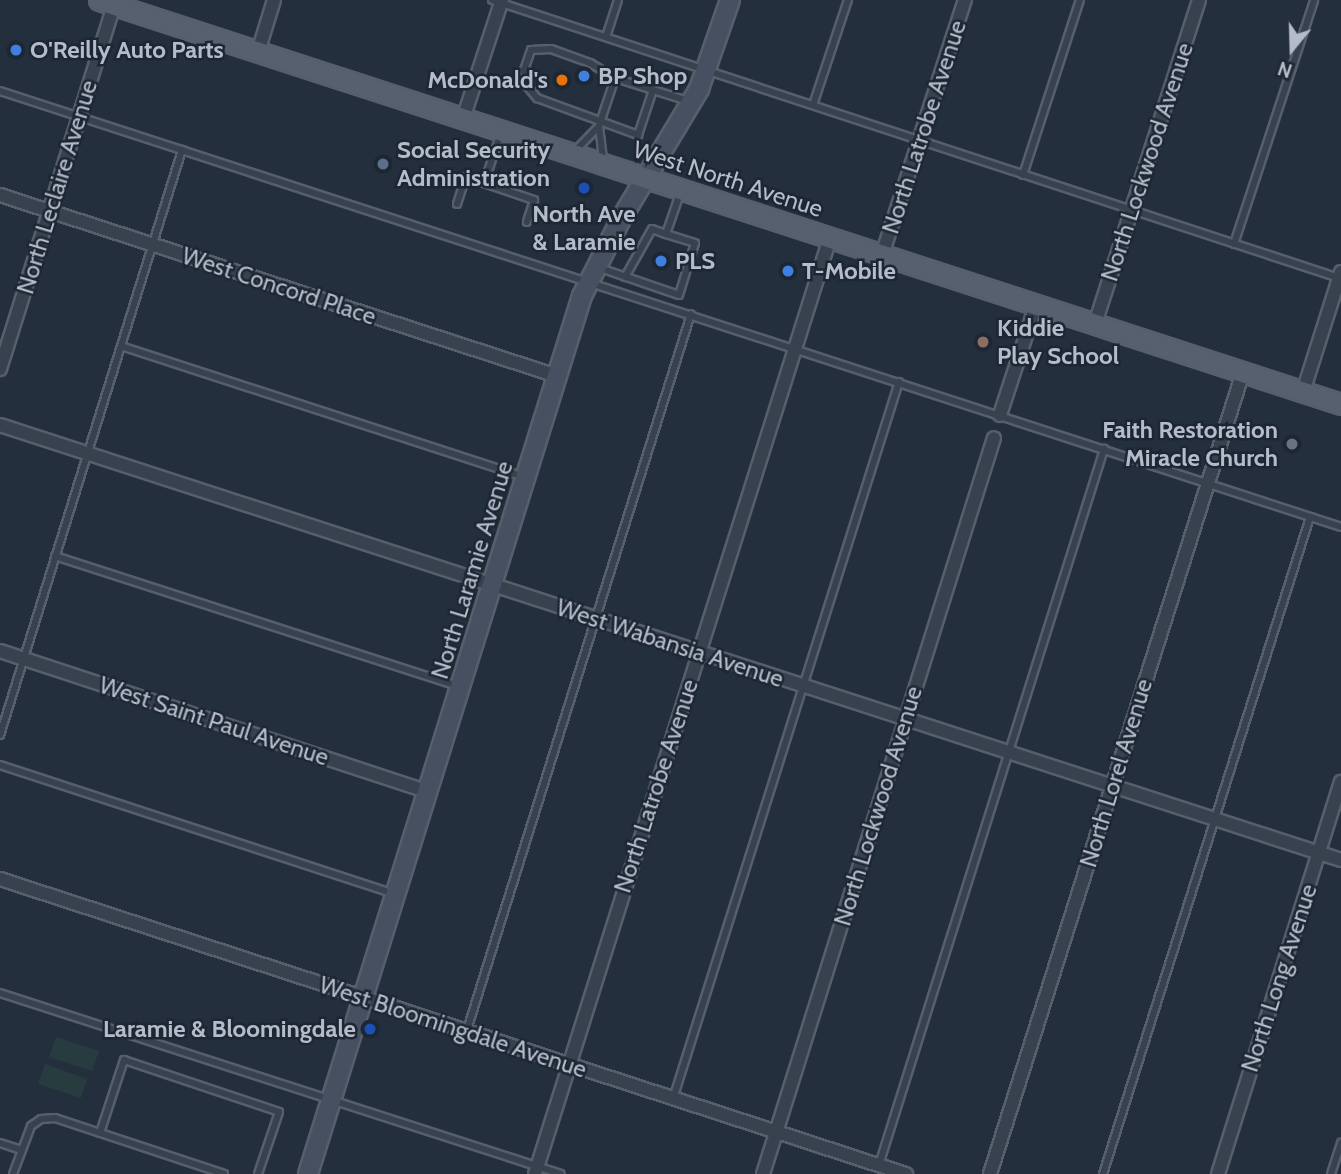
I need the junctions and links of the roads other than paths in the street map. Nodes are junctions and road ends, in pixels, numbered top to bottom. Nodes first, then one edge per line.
1 (274, 0) edge
2 (618, 0) edge
3 (730, 0) edge
4 (848, 0) edge
5 (965, 0) edge
6 (1080, 0) edge
7 (1199, 0) edge
8 (1314, 0) edge
9 (499, 1) edge
10 (107, 2) edge
11 (606, 37) junction
12 (258, 52) junction
13 (706, 70) junction
14 (615, 78) junction
15 (653, 90) junction
16 (0, 91) edge
17 (692, 102) junction
18 (813, 106) junction
19 (79, 117) junction
20 (463, 119) junction
21 (599, 125) junction
22 (501, 131) junction
23 (919, 141) junction
24 (182, 150) junction
25 (572, 154) junction
26 (603, 164) junction
27 (1023, 174) junction
28 (645, 177) junction
29 (484, 183) junction
30 (681, 190) junction
31 (0, 195) edge
32 (457, 204) dead end
33 (1132, 210) junction
34 (50, 211) junction
35 (527, 222) dead end
36 (666, 234) junction
37 (830, 238) junction
38 (1234, 244) junction
39 (152, 245) junction
40 (882, 255) junction
41 (592, 273) junction
42 (1340, 276) edge
43 (625, 277) junction
44 (1036, 305) junction
45 (691, 314) junction
46 (1095, 324) junction
47 (121, 346) junction
48 (795, 348) junction
49 (0, 369) edge
50 (1243, 372) junction
51 (558, 376) junction
52 (899, 382) junction
53 (1303, 392) junction
54 (1341, 404) edge
55 (1000, 415) junction
56 (0, 425) edge
57 (994, 438) dead end
58 (1104, 449) junction
59 (87, 454) junction
60 (526, 478) junction
61 (1208, 483) junction
62 (1310, 517) junction
63 (1341, 527) edge
64 (55, 556) junction
65 (492, 586) junction
66 (597, 619) junction
67 (0, 651) edge
68 (699, 652) junction
69 (24, 659) junction
70 (802, 686) junction
71 (461, 687) junction
72 (905, 719) junction
73 (0, 735) edge
74 (1009, 752) junction
75 (0, 765) edge
76 (1341, 782) edge
77 (1112, 786) junction
78 (428, 792) junction
79 (1215, 819) junction
80 (1319, 853) junction
81 (1341, 860) edge
82 (0, 879) edge
83 (396, 894) junction
84 (0, 993) edge
85 (363, 998) junction
86 (466, 1032) junction
87 (568, 1065) junction
88 (673, 1098) junction
89 (331, 1100) junction
90 (776, 1132) junction
91 (100, 1133) junction
92 (0, 1143) edge
93 (1341, 1143) edge
94 (21, 1150) junction
95 (879, 1165) junction
96 (536, 1170) edge
97 (13, 1174) edge
98 (224, 1174) edge
99 (258, 1174) edge
100 (308, 1174) edge
101 (561, 1174) edge
102 (763, 1174) edge
103 (906, 1174) edge
104 (990, 1174) edge
105 (1104, 1174) edge
106 (1218, 1174) edge
107 (1331, 1174) edge

1 - 12 street
2 - 11 lane
3 - 13 street, North Laramie Avenue
4 - 18 lane
5 - 23 street, North Latrobe Avenue
6 - 27 lane
7 - 33 street, North Lockwood Avenue
8 - 38 lane
9 - 11 lane
9 - 20 street
10 - 12 main road, West North Avenue
10 - 19 street, North Leclaire Avenue
11 - 13 lane
12 - 20 main road, West North Avenue
13 - 17 street, North Laramie Avenue
13 - 18 lane
14 - 15 lane
14 - 21 lane
14 - 21 lane
15 - 17 lane
15 - 21 lane
16 - 19 lane
17 - 28 street, North Laramie Avenue
18 - 23 lane
19 - 24 lane
19 - 34 street, North Leclaire Avenue
20 - 22 main road, West North Avenue
21 - 25 lane
21 - 26 lane
22 - 25 main road, West North Avenue
22 - 29 lane
23 - 27 lane
23 - 40 street, North Latrobe Avenue
24 - 39 lane
24 - 41 lane
25 - 26 main road, West North Avenue
26 - 28 main road, West North Avenue
27 - 33 lane
28 - 30 main road, West North Avenue
28 - 41 street, North Laramie Avenue
29 - 32 lane
29 - 35 lane
30 - 36 lane
30 - 37 main road, West North Avenue
31 - 34 street, West Concord Place
33 - 38 lane
33 - 46 street, North Lockwood Avenue
34 - 39 street, West Concord Place
34 - 49 street, North Leclaire Avenue
36 - 43 lane
36 - 43 lane
37 - 40 main road, West North Avenue
37 - 48 street, North Latrobe Avenue
38 - 42 lane
39 - 47 lane
39 - 51 street, West Concord Place
40 - 44 main road, West North Avenue
41 - 43 lane
41 - 45 lane
41 - 51 street, North Laramie Avenue
42 - 53 street
44 - 46 main road, West North Avenue
44 - 55 street
45 - 48 lane
45 - 66 lane
46 - 50 main road, West North Avenue
47 - 59 lane
47 - 60 lane
48 - 52 lane
48 - 68 street, North Latrobe Avenue
50 - 53 main road, West North Avenue
50 - 61 street, North Lorel Avenue
51 - 60 street, North Laramie Avenue
52 - 55 lane
52 - 70 lane
53 - 54 main road, West North Avenue
55 - 58 lane
56 - 59 street, West Wabansia Avenue
57 - 72 street, North Lockwood Avenue
58 - 61 lane
58 - 74 lane
59 - 64 lane
59 - 65 street, West Wabansia Avenue
60 - 65 street, North Laramie Avenue
61 - 62 lane
61 - 77 street, North Lorel Avenue
62 - 63 lane
62 - 79 lane
64 - 69 lane
64 - 71 lane
65 - 66 street, West Wabansia Avenue
65 - 71 street, North Laramie Avenue
66 - 68 street, West Wabansia Avenue
66 - 86 lane
67 - 69 street, West Saint Paul Avenue
68 - 70 street, West Wabansia Avenue
68 - 87 street, North Latrobe Avenue
69 - 73 lane
69 - 78 street, West Saint Paul Avenue
70 - 72 street, West Wabansia Avenue
70 - 88 lane
71 - 78 street, North Laramie Avenue
72 - 74 street, West Wabansia Avenue
72 - 90 street, North Lockwood Avenue
74 - 77 street, West Wabansia Avenue
74 - 95 lane
75 - 83 lane
76 - 80 street, North Long Avenue
77 - 79 street, West Wabansia Avenue
77 - 104 street, North Lorel Avenue
78 - 83 street, North Laramie Avenue
79 - 80 street, West Wabansia Avenue
79 - 105 lane
80 - 81 street, West Wabansia Avenue
80 - 106 street, North Long Avenue
82 - 85 street, West Bloomingdale Avenue
83 - 85 street, North Laramie Avenue
84 - 89 lane
85 - 86 street, West Bloomingdale Avenue
85 - 89 street, North Laramie Avenue
86 - 87 street, West Bloomingdale Avenue
87 - 88 street, West Bloomingdale Avenue
87 - 96 street, North Latrobe Avenue
88 - 90 street, West Bloomingdale Avenue
89 - 96 lane
89 - 100 street, North Laramie Avenue
90 - 95 street, West Bloomingdale Avenue
90 - 102 street, North Lockwood Avenue
91 - 94 lane
91 - 98 lane
91 - 99 lane
92 - 94 lane
93 - 107 lane
94 - 97 lane
95 - 103 street, West Bloomingdale Avenue
96 - 101 lane

